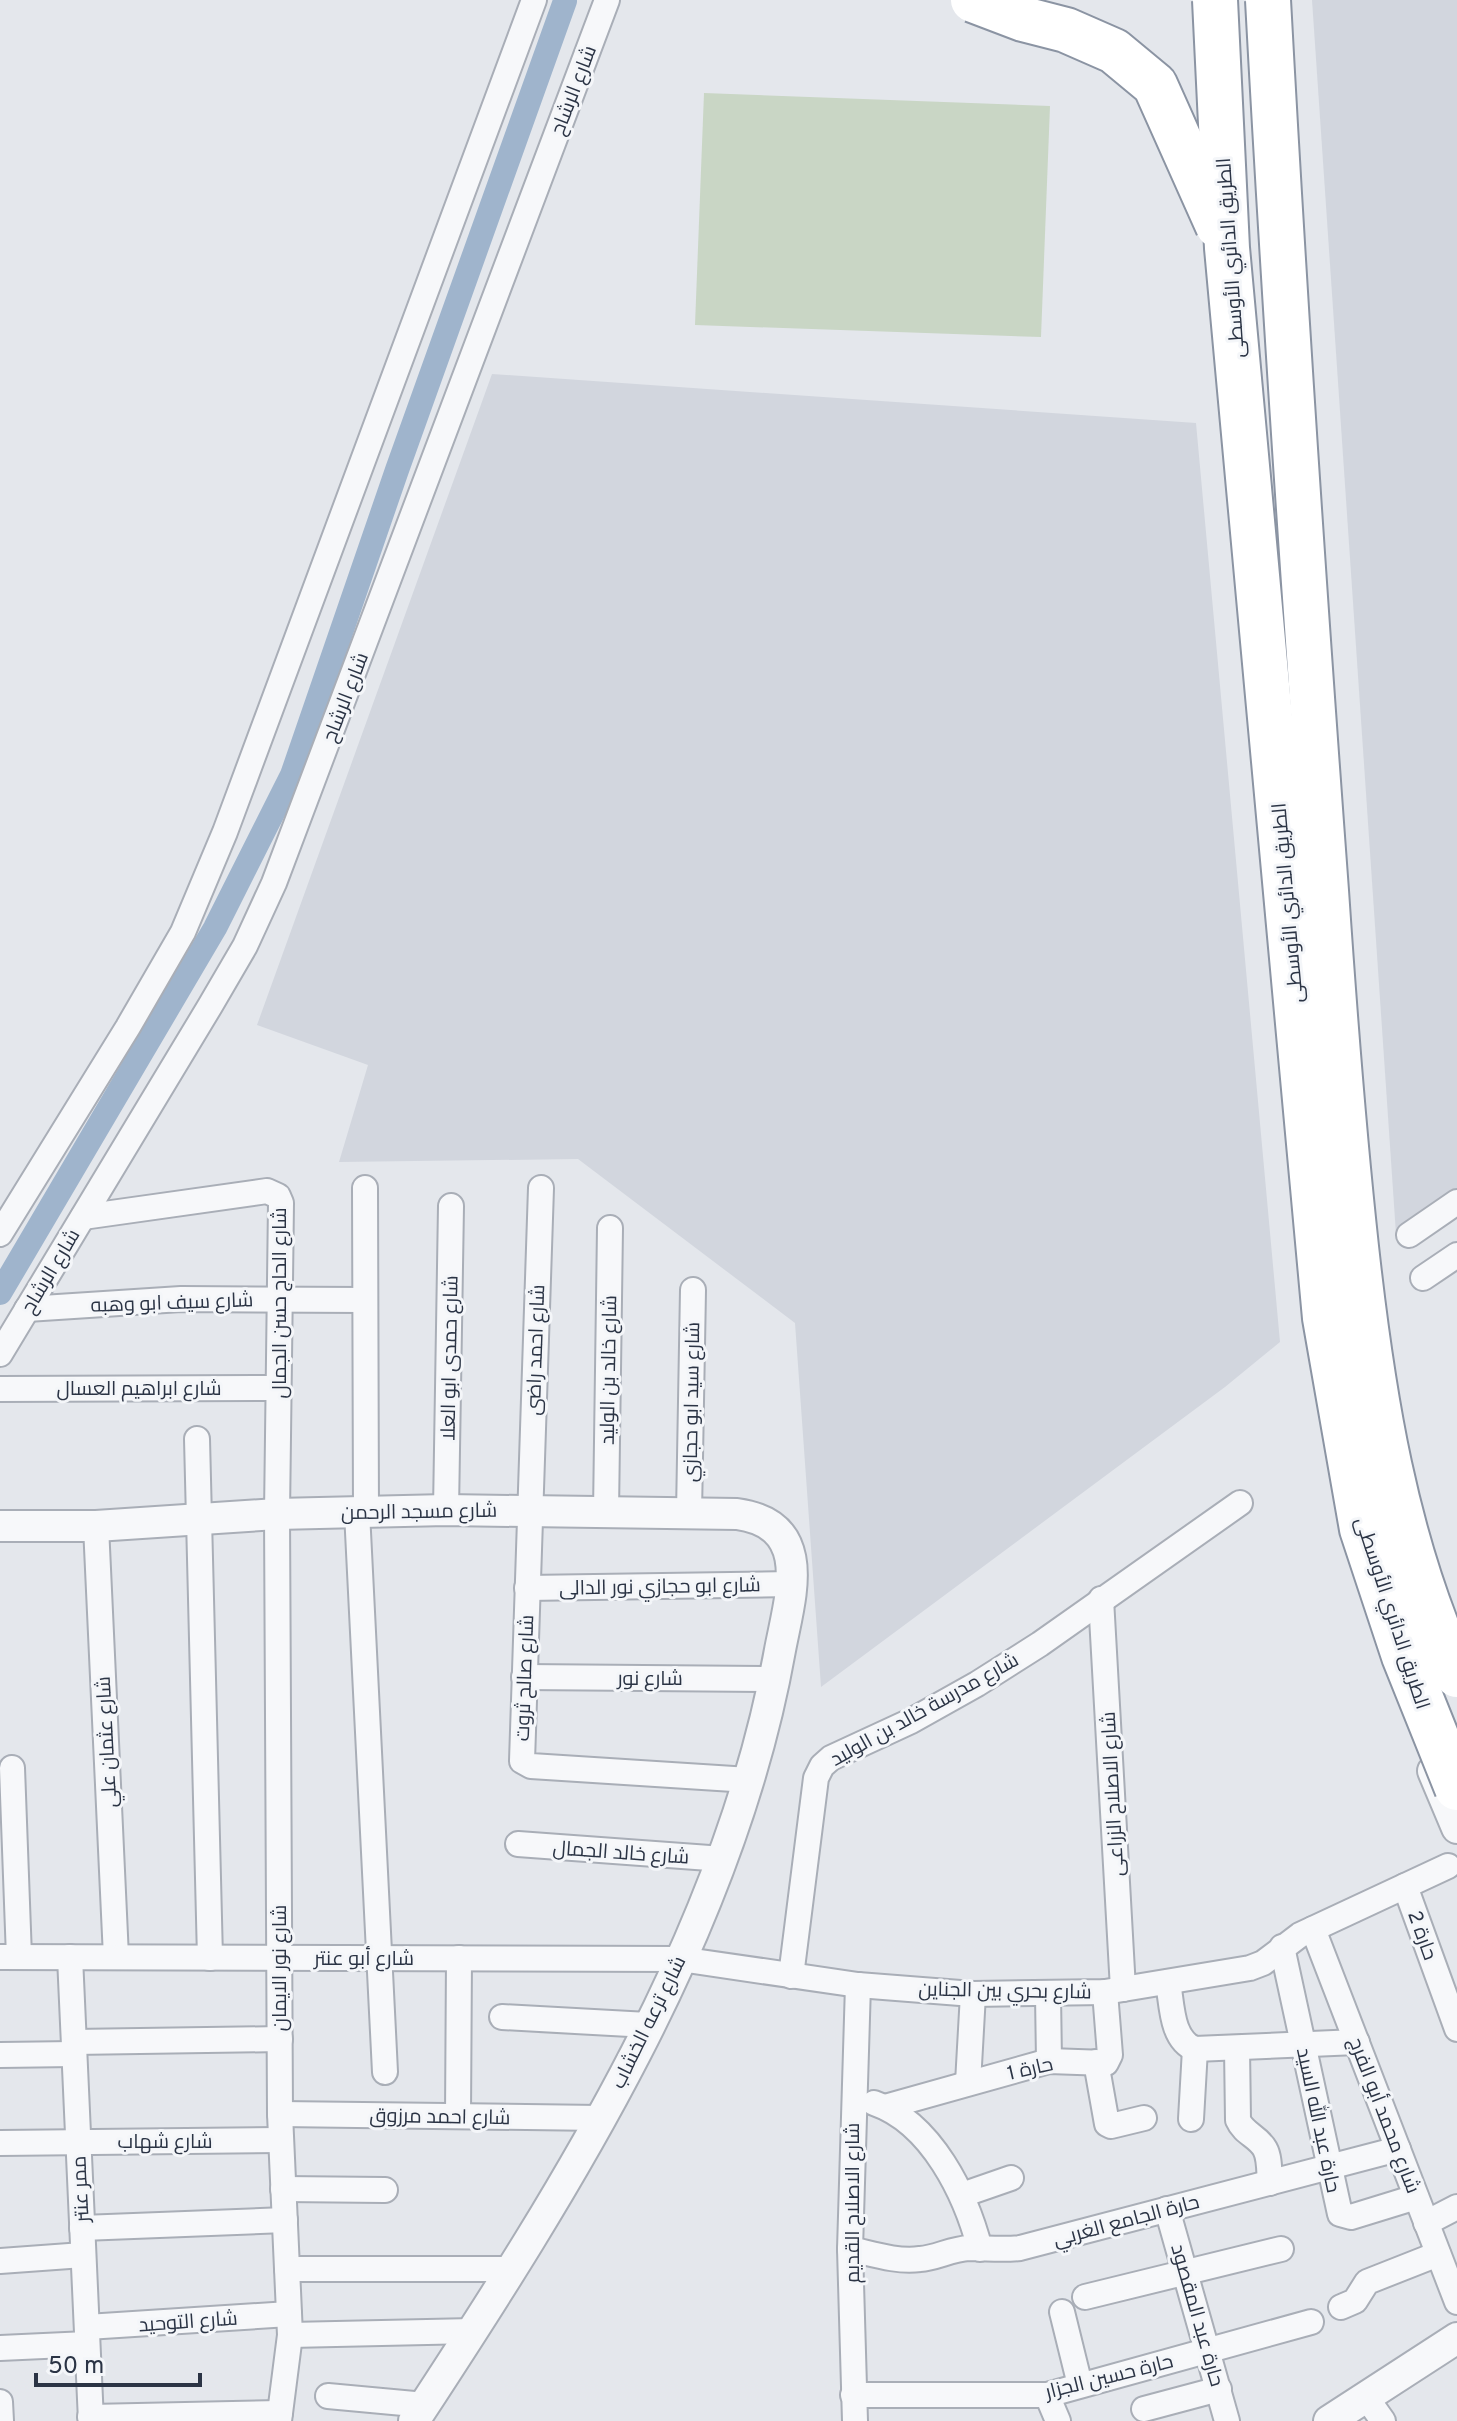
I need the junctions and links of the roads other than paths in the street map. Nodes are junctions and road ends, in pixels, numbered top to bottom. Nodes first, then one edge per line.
1 (534, 0) edge
2 (607, 0) edge
3 (973, 0) edge
4 (1197, 0) edge
5 (1215, 0) edge
6 (1268, 0) edge
7 (1276, 0) edge
8 (1227, 248) junction
9 (1330, 790) junction
10 (1260, 799) junction
11 (365, 1188) dead end
12 (541, 1188) dead end
13 (1457, 1202) edge
14 (451, 1206) dead end
15 (83, 1217) junction
16 (610, 1228) dead end
17 (0, 1234) edge
18 (1409, 1235) dead end
19 (1457, 1255) edge
20 (1423, 1278) dead end
21 (693, 1290) dead end
22 (279, 1299) junction
23 (365, 1300) junction
24 (27, 1309) junction
25 (0, 1354) edge
26 (278, 1388) junction
27 (0, 1389) edge
28 (197, 1439) dead end
29 (1240, 1503) dead end
30 (446, 1510) junction
31 (529, 1511) junction
32 (361, 1512) junction
33 (606, 1512) junction
34 (689, 1513) junction
35 (277, 1514) junction
36 (199, 1519) junction
37 (0, 1526) edge
38 (96, 1526) junction
39 (1436, 1565) junction
40 (792, 1584) junction
41 (527, 1588) junction
42 (1367, 1593) junction
43 (1101, 1599) junction
44 (1457, 1624) edge
45 (1457, 1675) edge
46 (524, 1677) junction
47 (775, 1679) junction
48 (12, 1768) dead end
49 (749, 1780) junction
50 (1457, 1788) edge
51 (6, 1796) edge
52 (1457, 1828) edge
53 (518, 1844) dead end
54 (723, 1859) junction
55 (1448, 1866) dead end
56 (8, 1881) edge
57 (1405, 1886) junction
58 (1313, 1929) junction
59 (1282, 1947) junction
60 (10, 1957) edge
61 (70, 1957) junction
62 (116, 1957) junction
63 (210, 1958) junction
64 (279, 1958) junction
65 (380, 1958) junction
66 (459, 1958) junction
67 (680, 1959) junction
68 (791, 1976) junction
69 (1168, 1982) junction
70 (858, 1985) junction
71 (1114, 1990) junction
72 (973, 1994) junction
73 (1048, 1995) junction
74 (502, 2017) dead end
75 (648, 2025) junction
76 (1457, 2029) edge
77 (280, 2039) junction
78 (1357, 2042) junction
79 (1303, 2045) junction
80 (74, 2048) junction
81 (1237, 2048) junction
82 (1195, 2049) junction
83 (0, 2055) edge
84 (1049, 2061) junction
85 (1096, 2062) junction
86 (385, 2072) dead end
87 (968, 2083) junction
88 (853, 2096) junction
89 (885, 2107) junction
90 (280, 2114) junction
91 (458, 2116) junction
92 (600, 2118) junction
93 (1144, 2118) dead end
94 (1191, 2119) dead end
95 (281, 2140) junction
96 (78, 2142) junction
97 (0, 2143) edge
98 (1398, 2149) junction
99 (1329, 2167) junction
100 (1011, 2178) dead end
101 (1270, 2183) junction
102 (283, 2189) junction
103 (385, 2190) dead end
104 (962, 2195) junction
105 (1416, 2197) junction
106 (1457, 2207) edge
107 (1167, 2209) junction
108 (285, 2220) junction
109 (1426, 2223) junction
110 (82, 2228) junction
111 (850, 2249) junction
112 (980, 2249) junction
113 (1281, 2249) dead end
114 (1438, 2254) junction
115 (83, 2255) junction
116 (0, 2261) edge
117 (287, 2269) junction
118 (513, 2269) junction
119 (1187, 2272) junction
120 (1085, 2297) dead end
121 (1457, 2302) edge
122 (1341, 2307) dead end
123 (1062, 2312) dead end
124 (1311, 2322) dead end
125 (290, 2325) junction
126 (473, 2331) junction
127 (87, 2336) junction
128 (1457, 2338) edge
129 (0, 2348) edge
130 (1209, 2350) junction
131 (1080, 2385) junction
132 (1219, 2389) junction
133 (853, 2395) junction
134 (1047, 2395) junction
135 (328, 2396) dead end
136 (0, 2402) edge
137 (1144, 2409) dead end
138 (1375, 2409) edge
139 (420, 2413) edge
140 (280, 2417) edge
141 (90, 2419) edge
142 (1, 2421) edge
143 (855, 2421) edge
144 (1058, 2421) edge
145 (1227, 2421) edge
146 (1329, 2421) edge

1 - 17 street
2 - 15 street, شارع الرشاح
3 - 8 highway, bridge
4 - 10 street
5 - 8 highway, الطريق الدائري الأوسطى, bridge
6 - 45 highway, الطريق الدائري الأوسطى, bridge
7 - 9 street
8 - 50 highway, الطريق الدائري الأوسطى, bridge
9 - 10 street
9 - 39 street
10 - 42 street
11 - 23 street
12 - 31 street, شارع احمد راضى
13 - 18 street
14 - 30 street, شارع حمدى ابو العلا
15 - 22 street, شارع الحاج حسن الجمال
15 - 24 street, شارع الرشاح
16 - 33 street, شارع خالد بن الوليد
19 - 20 street
21 - 34 street, شارع سيد ابو حجازي
22 - 23 street, شارع سيف ابو وهبه
22 - 24 street, شارع سيف ابو وهبه
22 - 26 street, شارع الحاج حسن الجمال
23 - 32 street
24 - 25 street, شارع الرشاح
26 - 27 street, شارع ابراهيم العسال
26 - 35 street, شارع الحاج حسن الجمال
28 - 36 street
29 - 43 street, شارع مدرسة خالد بن الوليد
30 - 31 street, شارع مسجد الرحمن
30 - 32 street, شارع مسجد الرحمن
31 - 33 street, شارع مسجد الرحمن
31 - 41 street, شارع صالح ثروت
32 - 35 street, شارع مسجد الرحمن
32 - 65 street
33 - 34 street, شارع مسجد الرحمن
34 - 40 street, شارع مسجد الرحمن
35 - 36 street, شارع مسجد الرحمن
35 - 64 street, شارع نور الايمان
36 - 38 street, شارع مسجد الرحمن
36 - 63 street
37 - 38 street, شارع مسجد الرحمن
38 - 62 street, شارع عثمان علي
39 - 42 street
39 - 44 street
40 - 41 street, شارع ابو حجازي نور الدالى
40 - 47 street, شارع ترعه الخشاب
41 - 46 street, شارع صالح ثروت
42 - 52 street
43 - 68 street, شارع مدرسة خالد بن الوليد
43 - 71 street, شارع الاصلاح الزراعى
46 - 47 street, شارع نور
46 - 49 street, شارع صالح ثروت
47 - 49 street, شارع ترعه الخشاب
48 - 51 street
49 - 54 street, شارع ترعه الخشاب
51 - 56 street
53 - 54 street, شارع خالد الجمال
54 - 67 street, شارع ترعه الخشاب
55 - 57 street, شارع بحري بين الجناين
56 - 60 street
57 - 58 street, شارع بحري بين الجناين
57 - 76 street, حارة 2
58 - 59 street, شارع بحري بين الجناين
58 - 78 street, شارع محمد أبو الفرج
59 - 69 street, شارع بحري بين الجناين
59 - 79 street, حارة عبد الله السيد
60 - 61 street, شارع أبو عنتر
61 - 62 street, شارع أبو عنتر
61 - 80 street, ممر عنتر
62 - 63 street, شارع أبو عنتر
63 - 64 street, شارع أبو عنتر
64 - 65 street, شارع أبو عنتر
64 - 77 street, شارع نور الايمان
65 - 66 street, شارع أبو عنتر
65 - 86 street
66 - 67 street, شارع أبو عنتر
66 - 91 street
67 - 68 street, شارع بحري بين الجناين
67 - 75 street, شارع ترعه الخشاب
68 - 70 street, شارع بحري بين الجناين
69 - 71 street, شارع بحري بين الجناين
69 - 82 street
70 - 72 street, شارع بحري بين الجناين
70 - 88 street, شارع الاصلاح القديم
71 - 73 street, شارع بحري بين الجناين
71 - 85 street
72 - 73 street, شارع بحري بين الجناين
72 - 87 street
73 - 84 street
74 - 75 street
75 - 92 street, شارع ترعه الخشاب
77 - 80 street
77 - 90 street, شارع نور الايمان
78 - 79 street
78 - 98 street, شارع محمد أبو الفرج
79 - 81 street
79 - 99 street, حارة عبد الله السيد
80 - 83 street
80 - 96 street, ممر عنتر
81 - 82 street
81 - 101 street
82 - 94 street
84 - 85 street, حارة 1
84 - 87 street, حارة 1
85 - 93 street
87 - 89 street, حارة 1
88 - 89 street
88 - 111 street, شارع الاصلاح القديم
89 - 104 street
90 - 91 street, شارع احمد مرزوق
90 - 95 street, شارع نور الايمان
91 - 92 street, شارع احمد مرزوق
92 - 118 street, شارع ترعه الخشاب
95 - 96 street, شارع شهاب
95 - 102 street, شارع نور الايمان
96 - 97 street, شارع شهاب
96 - 110 street, ممر عنتر
98 - 99 street, حارة الجامع الغربي
98 - 105 street, شارع محمد أبو الفرج
99 - 101 street, حارة الجامع الغربي
99 - 105 street, حارة عبد الله السيد
100 - 104 street
101 - 107 street, حارة الجامع الغربي
102 - 103 street
102 - 108 street, شارع نور الايمان
104 - 112 street
105 - 109 street, شارع محمد أبو الفرج
106 - 109 street
107 - 112 street, حارة الجامع الغربي
107 - 119 street, حارة عبد المقصود
108 - 110 street
108 - 117 street, شارع نور الايمان
109 - 114 street, شارع محمد أبو الفرج
110 - 115 street, ممر عنتر
111 - 112 street, حارة الجامع الغربي
111 - 133 street, شارع الاصلاح القديم
113 - 119 street
114 - 121 street, شارع محمد أبو الفرج
114 - 122 street
115 - 116 street
115 - 127 street, ممر عنتر
117 - 118 street
117 - 125 street, شارع نور الايمان
118 - 126 street, شارع ترعه الخشاب
119 - 120 street
119 - 130 street, حارة عبد المقصود
123 - 131 street
124 - 130 street, حارة حسين الجزار
125 - 126 street, شارع التوحيد
125 - 127 street, شارع التوحيد
125 - 140 street, شارع نور الايمان
126 - 139 street, شارع ترعه الخشاب
127 - 129 street, شارع التوحيد
127 - 141 street, ممر عنتر
128 - 138 street
130 - 131 street, حارة حسين الجزار
130 - 132 street, حارة عبد المقصود
131 - 134 street, حارة حسين الجزار
132 - 137 street
132 - 145 street, حارة عبد المقصود
133 - 134 street, حارة حسين الجزار
133 - 143 street, شارع الاصلاح القديم
134 - 144 street
135 - 139 street
136 - 142 street
138 - 146 street
140 - 141 street

